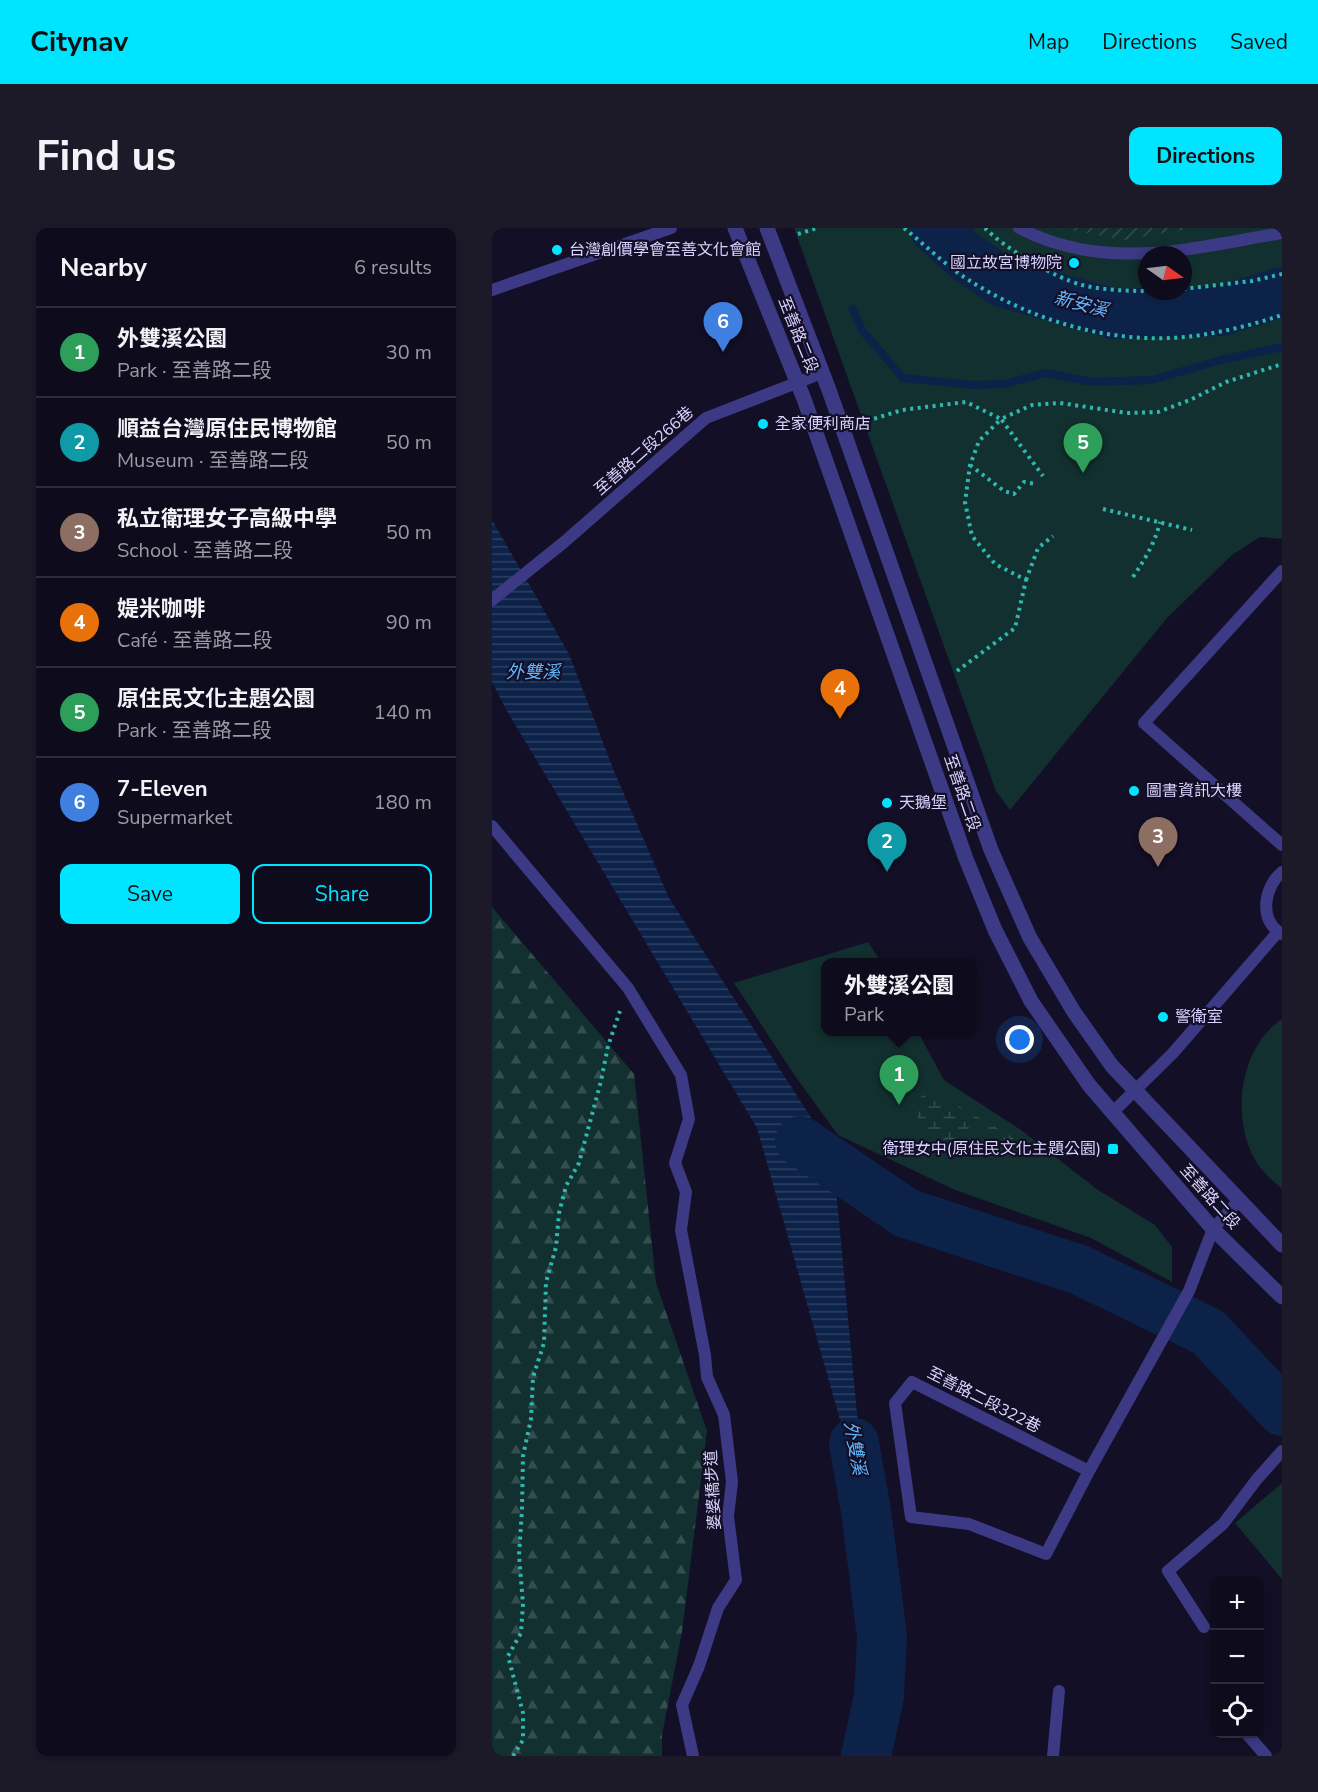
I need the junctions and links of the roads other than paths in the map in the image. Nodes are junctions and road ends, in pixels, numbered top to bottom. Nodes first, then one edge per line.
1 (671, 228) edge
2 (735, 228) edge
3 (767, 228) edge
4 (1018, 228) edge
5 (1282, 233) edge
6 (492, 290) edge
7 (822, 373) junction
8 (798, 383) junction
9 (1282, 571) edge
10 (492, 600) edge
11 (492, 826) edge
12 (1282, 845) edge
13 (1282, 872) edge
14 (1280, 933) edge
15 (1134, 1091) junction
16 (1113, 1112) junction
17 (1239, 1200) junction
18 (1213, 1229) junction
19 (1282, 1245) edge
20 (1282, 1297) edge
21 (1279, 1454) edge
22 (1089, 1471) junction
23 (1204, 1627) dead end
24 (1059, 1691) dead end
25 (1250, 1738) edge
26 (693, 1756) edge
27 (1053, 1756) edge
28 (1266, 1756) edge

1 - 6 lane
2 - 8 street, 至善路二段
3 - 7 street, 至善路二段
4 - 5 lane
7 - 8 lane, 至善路二段266巷
7 - 15 street, 至善路二段
8 - 10 lane, 至善路二段266巷
8 - 16 street, 至善路二段
9 - 12 lane
11 - 26 lane, 婆婆橋步道
13 - 14 lane
14 - 15 lane
15 - 16 lane
15 - 17 street, 至善路二段
16 - 18 street, 至善路二段
17 - 18 lane, 至善路二段322巷
17 - 19 street, 至善路二段
18 - 20 street, 至善路二段
18 - 22 lane, 至善路二段322巷
21 - 23 lane
22 - 22 lane, 至善路二段322巷
24 - 27 lane
25 - 28 lane

